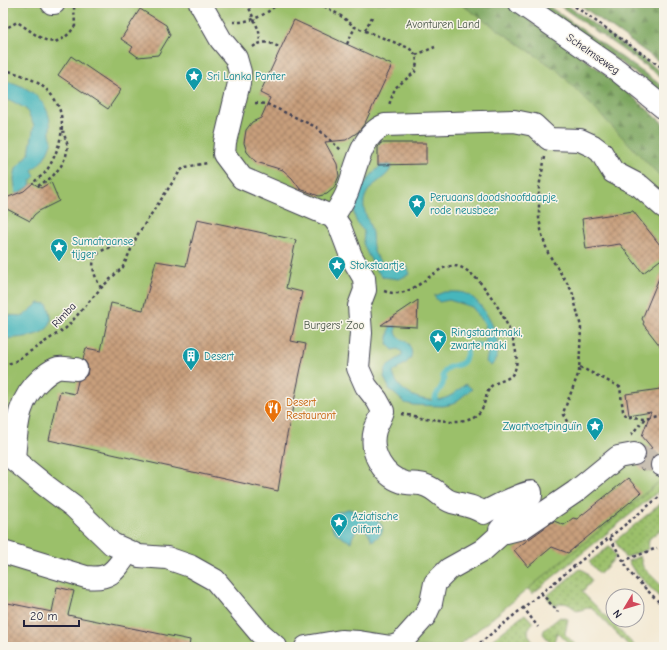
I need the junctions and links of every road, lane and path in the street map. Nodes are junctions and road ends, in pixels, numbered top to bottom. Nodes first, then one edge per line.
1 (74, 3) edge
2 (247, 3) edge
3 (290, 3) edge
4 (319, 3) edge
5 (520, 3) edge
6 (570, 3) edge
7 (275, 4) edge
8 (205, 11) edge
9 (372, 16) dead end
10 (254, 18) junction
11 (355, 27) junction
12 (3, 30) edge
13 (365, 30) junction
14 (260, 42) junction
15 (347, 44) dead end
16 (435, 47) dead end
17 (282, 48) dead end
18 (416, 55) junction
19 (236, 58) junction
20 (664, 69) edge
21 (3, 70) edge
22 (237, 92) junction
23 (664, 108) edge
24 (385, 125) junction
25 (63, 131) junction
26 (549, 139) junction
27 (224, 154) junction
28 (356, 161) junction
29 (34, 184) dead end
30 (38, 186) dead end
31 (664, 207) edge
32 (333, 217) junction
33 (134, 244) junction
34 (365, 284) junction
35 (101, 288) junction
36 (3, 365) edge
37 (580, 367) junction
38 (76, 369) dead end
39 (383, 411) junction
40 (645, 418) dead end
41 (577, 428) dead end
42 (634, 454) tunnel mouth
43 (8, 455) edge
44 (664, 493) edge
45 (502, 533) junction
46 (610, 538) junction
47 (657, 548) dead end
48 (3, 552) edge
49 (128, 552) junction
50 (623, 561) junction
51 (541, 593) junction
52 (523, 607) junction
53 (664, 608) edge
54 (558, 612) dead end
55 (538, 627) dead end
56 (276, 647) edge
57 (306, 647) edge
58 (475, 647) edge

1 - 12 path
2 - 10 path
3 - 7 path
4 - 11 path
5 - 23 street, Schelmseweg
6 - 20 path
7 - 10 path
8 - 10 path
8 - 19 street
9 - 13 path
10 - 14 path
11 - 13 path
11 - 15 path
13 - 18 path
14 - 17 path
14 - 19 path
16 - 18 path
18 - 24 path
19 - 22 street
21 - 25 path
22 - 27 street
22 - 28 path
24 - 26 street
24 - 28 street
25 - 29 path
25 - 30 path
26 - 31 street
26 - 37 path
27 - 32 street
27 - 33 path, Rimba
28 - 32 street
32 - 34 street
33 - 35 path, Rimba
33 - 35 path
34 - 39 street
34 - 39 path
35 - 36 path, Rimba
37 - 40 path
37 - 41 path
38 - 43 street
39 - 45 street
42 - 45 street
43 - 49 street
44 - 46 path
45 - 57 street
46 - 50 path
46 - 51 path
47 - 50 path
48 - 49 street
49 - 56 street
50 - 53 path
51 - 52 path
51 - 54 path
52 - 55 path
52 - 58 path

